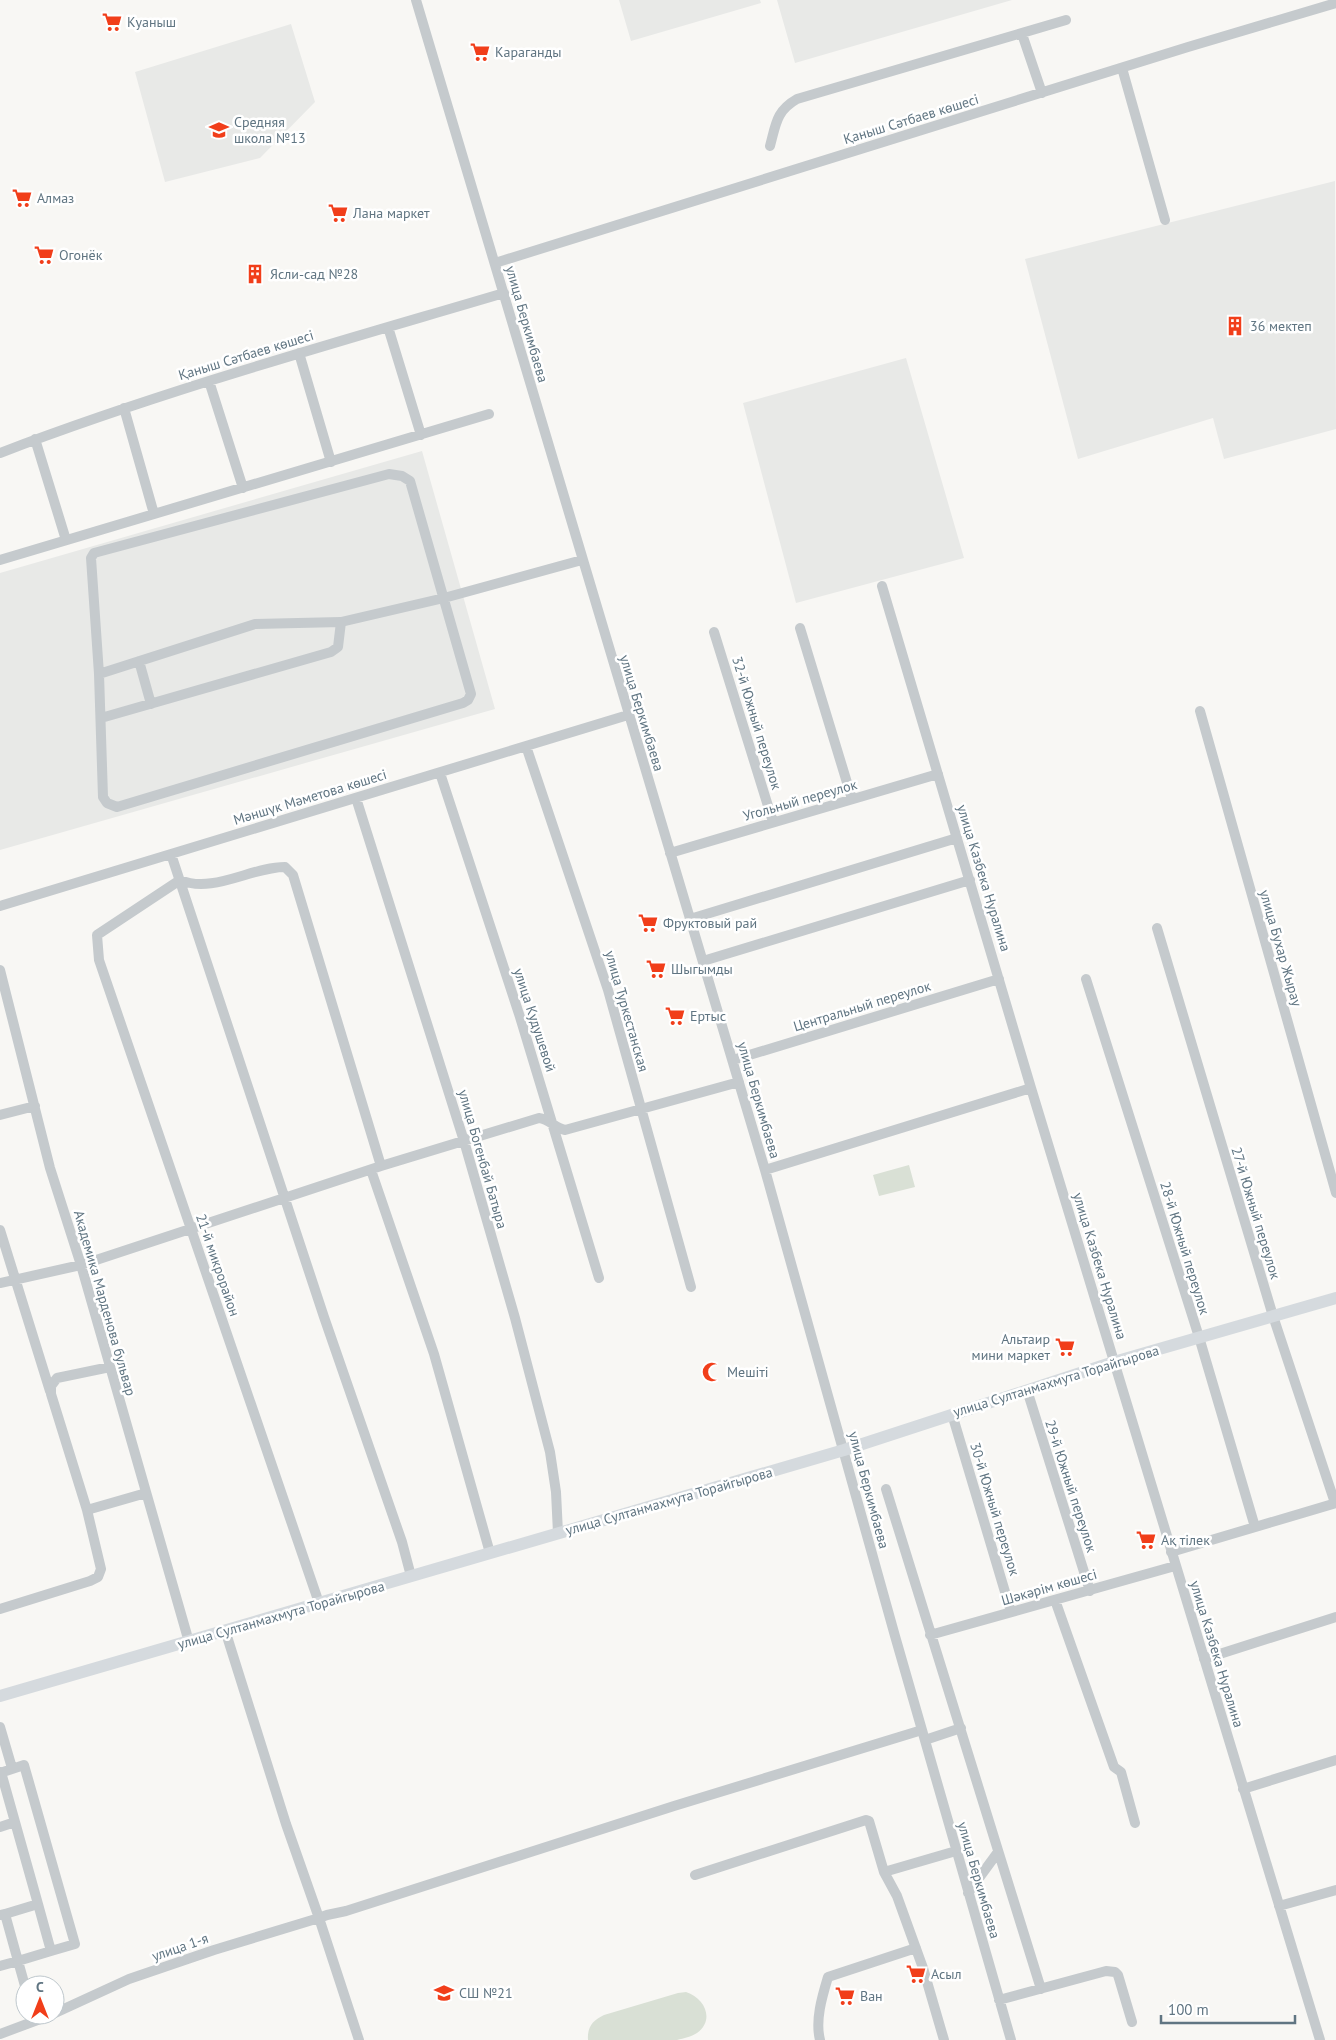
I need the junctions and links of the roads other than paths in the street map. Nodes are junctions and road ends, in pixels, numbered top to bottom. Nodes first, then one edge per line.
1 (416, 0) edge
2 (1336, 3) edge
3 (1066, 20) dead end
4 (1022, 34) junction
5 (1122, 68) junction
6 (1042, 93) junction
7 (770, 146) dead end
8 (1165, 220) dead end
9 (495, 262) junction
10 (504, 293) junction
11 (388, 327) junction
12 (299, 353) junction
13 (209, 381) junction
14 (124, 408) junction
15 (489, 414) dead end
16 (420, 435) junction
17 (35, 439) junction
18 (0, 453) edge
19 (332, 462) junction
20 (243, 488) junction
21 (154, 514) junction
22 (66, 540) junction
23 (0, 560) edge
24 (582, 560) junction
25 (882, 586) dead end
26 (444, 598) junction
27 (341, 622) junction
28 (800, 628) dead end
29 (714, 632) dead end
30 (139, 661) junction
31 (99, 674) junction
32 (151, 704) junction
33 (1200, 711) dead end
34 (628, 715) junction
35 (100, 718) junction
36 (526, 746) junction
37 (440, 773) junction
38 (938, 774) junction
39 (356, 798) junction
40 (852, 799) junction
41 (773, 822) junction
42 (957, 838) junction
43 (670, 852) junction
44 (171, 854) junction
45 (180, 880) junction
46 (970, 880) junction
47 (0, 906) edge
48 (690, 919) junction
49 (1157, 928) dead end
50 (703, 961) junction
51 (0, 970) edge
52 (999, 979) junction
53 (1086, 979) dead end
54 (733, 1060) junction
55 (739, 1082) junction
56 (1031, 1088) junction
57 (34, 1106) junction
58 (641, 1108) junction
59 (0, 1116) edge
60 (554, 1127) junction
61 (464, 1141) junction
62 (381, 1166) junction
63 (371, 1170) junction
64 (765, 1170) junction
65 (1336, 1193) edge
66 (284, 1198) junction
67 (191, 1228) junction
68 (0, 1230) edge
69 (81, 1265) junction
70 (599, 1278) dead end
71 (16, 1279) junction
72 (0, 1283) edge
73 (691, 1287) dead end
74 (1336, 1298) edge
75 (1273, 1316) junction
76 (1199, 1337) junction
77 (1114, 1362) junction
78 (110, 1366) junction
79 (1027, 1390) junction
80 (51, 1394) junction
81 (952, 1414) junction
82 (844, 1450) junction
83 (886, 1489) dead end
84 (146, 1493) junction
85 (1336, 1503) edge
86 (87, 1510) junction
87 (1255, 1527) junction
88 (558, 1533) junction
89 (1171, 1552) junction
90 (490, 1553) junction
91 (1175, 1566) junction
92 (411, 1576) junction
93 (1090, 1591) junction
94 (1055, 1600) junction
95 (319, 1603) junction
96 (0, 1610) edge
97 (1011, 1612) junction
98 (1336, 1617) edge
99 (226, 1630) junction
100 (930, 1635) junction
101 (189, 1642) junction
102 (1204, 1659) junction
103 (0, 1696) edge
104 (0, 1727) edge
105 (961, 1728) junction
106 (923, 1735) junction
107 (1336, 1760) edge
108 (12, 1768) junction
109 (0, 1772) edge
110 (1243, 1789) junction
111 (15, 1822) junction
112 (1135, 1823) dead end
113 (0, 1827) edge
114 (956, 1850) junction
115 (998, 1852) junction
116 (884, 1872) junction
117 (695, 1875) dead end
118 (1336, 1890) edge
119 (968, 1893) junction
120 (38, 1904) junction
121 (1279, 1906) junction
122 (2, 1914) edge
123 (319, 1918) junction
124 (916, 1948) junction
125 (51, 1952) junction
126 (18, 1961) junction
127 (0, 1966) edge
128 (22, 1975) edge
129 (1040, 1989) junction
130 (999, 2000) junction
131 (65, 2008) edge
132 (1132, 2022) dead end
133 (19, 2025) edge
134 (0, 2034) edge
135 (357, 2039) edge
136 (820, 2040) edge
137 (944, 2040) edge
138 (1011, 2040) edge
139 (1320, 2040) edge

1 - 9 street, улица Беркимбаева
2 - 5 street, Қаныш Сәтбаев көшесі
3 - 4 street
4 - 6 street
4 - 7 street
5 - 6 street, Қаныш Сәтбаев көшесі
5 - 8 street
6 - 9 street, Қаныш Сәтбаев көшесі
9 - 10 street, улица Беркимбаева
10 - 11 street, Қаныш Сәтбаев көшесі
10 - 24 street, улица Беркимбаева
11 - 12 street, Қаныш Сәтбаев көшесі
11 - 16 street
12 - 13 street, Қаныш Сәтбаев көшесі
12 - 19 street
13 - 14 street, Қаныш Сәтбаев көшесі
13 - 20 street
14 - 17 street, Қаныш Сәтбаев көшесі
14 - 21 street
15 - 16 street
16 - 19 street
17 - 18 street, Қаныш Сәтбаев көшесі
17 - 22 street
19 - 20 street
20 - 21 street
21 - 22 street
22 - 23 street
24 - 26 street
24 - 34 street, улица Беркимбаева
25 - 38 street, улица Казбека Нуралина
26 - 27 street
26 - 31 street
26 - 35 street
27 - 30 street
27 - 32 street
28 - 40 street
29 - 41 street, 32-й Южный переулок
30 - 31 street
30 - 32 street
31 - 35 street
32 - 35 street
33 - 65 street, улица Бухар Жырау
34 - 36 street, Мәншүк Мәметова көшесі
34 - 43 street, улица Беркимбаева
36 - 37 street, Мәншүк Мәметова көшесі
36 - 58 street, улица Туркестанская
37 - 39 street, Мәншүк Мәметова көшесі
37 - 60 street, улица Кудушевой
38 - 40 street, Угольный переулок
38 - 42 street, улица Казбека Нуралина
39 - 44 street, Мәншүк Мәметова көшесі
39 - 61 street, улица Богенбай Батыра
40 - 41 street, Угольный переулок
41 - 43 street, Угольный переулок
42 - 46 street, улица Казбека Нуралина
42 - 48 street
43 - 48 street, улица Беркимбаева
44 - 45 street
44 - 47 street, Мәншүк Мәметова көшесі
45 - 62 street
45 - 66 street
45 - 67 street, 21-й микрорайон
46 - 50 street
46 - 52 street, улица Казбека Нуралина
48 - 50 street, улица Беркимбаева
49 - 75 street, 27-й Южный переулок
50 - 54 street, улица Беркимбаева
51 - 57 street, Академика Марденова бульвар
52 - 54 street, Центральный переулок
52 - 56 street, улица Казбека Нуралина
53 - 76 street, 28-й Южный переулок
54 - 55 street, улица Беркимбаева
55 - 58 street
55 - 64 street, улица Беркимбаева
56 - 64 street
56 - 77 street, улица Казбека Нуралина
57 - 59 street
57 - 69 street, Академика Марденова бульвар
58 - 60 street
58 - 73 street, улица Туркестанская
60 - 61 street
60 - 70 street, улица Кудушевой
61 - 62 street
61 - 88 street, улица Богенбай Батыра
62 - 63 street
63 - 66 street
63 - 90 street
64 - 82 street, улица Беркимбаева
66 - 67 street
66 - 92 street
67 - 69 street
67 - 95 street, 21-й микрорайон
68 - 71 street
69 - 71 street
69 - 78 street, Академика Марденова бульвар
71 - 72 street
71 - 80 street
74 - 75 main road, улица Султанмахмута Торайгырова
75 - 76 main road, улица Султанмахмута Торайгырова
75 - 85 street, 27-й Южный переулок
76 - 77 main road, улица Султанмахмута Торайгырова
76 - 87 street, 28-й Южный переулок
77 - 79 main road, улица Султанмахмута Торайгырова
77 - 89 street, улица Казбека Нуралина
78 - 80 street
78 - 84 street, Академика Марденова бульвар
79 - 81 main road, улица Султанмахмута Торайгырова
79 - 93 street, 29-й Южный переулок
80 - 86 street
81 - 82 main road, улица Султанмахмута Торайгырова
81 - 97 street, 30-й Южный переулок
82 - 88 main road, улица Султанмахмута Торайгырова
82 - 106 street, улица Беркимбаева
83 - 100 street
84 - 86 street
84 - 101 street, Академика Марденова бульвар
85 - 87 street
86 - 96 street
87 - 89 street
88 - 90 main road, улица Султанмахмута Торайгырова
89 - 91 street, улица Казбека Нуралина
90 - 92 main road, улица Султанмахмута Торайгырова
91 - 93 street, Шәкәрім көшесі
91 - 102 street, улица Казбека Нуралина
92 - 95 main road, улица Султанмахмута Торайгырова
93 - 94 street, Шәкәрім көшесі
94 - 97 street, Шәкәрім көшесі
94 - 112 street
95 - 99 main road, улица Султанмахмута Торайгырова
97 - 100 street, Шәкәрім көшесі
98 - 102 street
99 - 101 main road, улица Султанмахмута Торайгырова
99 - 123 street
100 - 105 street
101 - 103 main road, улица Султанмахмута Торайгырова
102 - 110 street, улица Казбека Нуралина
104 - 108 street
105 - 106 street, улица 1-я
105 - 115 street
106 - 114 street, улица Беркимбаева
106 - 123 street, улица 1-я
107 - 110 street
108 - 109 street
108 - 125 street
109 - 111 street
110 - 121 street, улица Казбека Нуралина
111 - 113 street
111 - 120 street
114 - 116 street
114 - 119 street, улица Беркимбаева
115 - 119 street
115 - 129 street
116 - 117 street
116 - 124 street
118 - 121 street
119 - 130 street, улица Беркимбаева
120 - 122 street
120 - 125 street
121 - 139 street, улица Казбека Нуралина
122 - 126 street
123 - 131 street, улица 1-я
123 - 135 street
124 - 136 street
124 - 137 street
125 - 126 street
126 - 127 street
126 - 128 street
129 - 130 street
129 - 132 street
130 - 138 street, улица Беркимбаева
133 - 134 street

